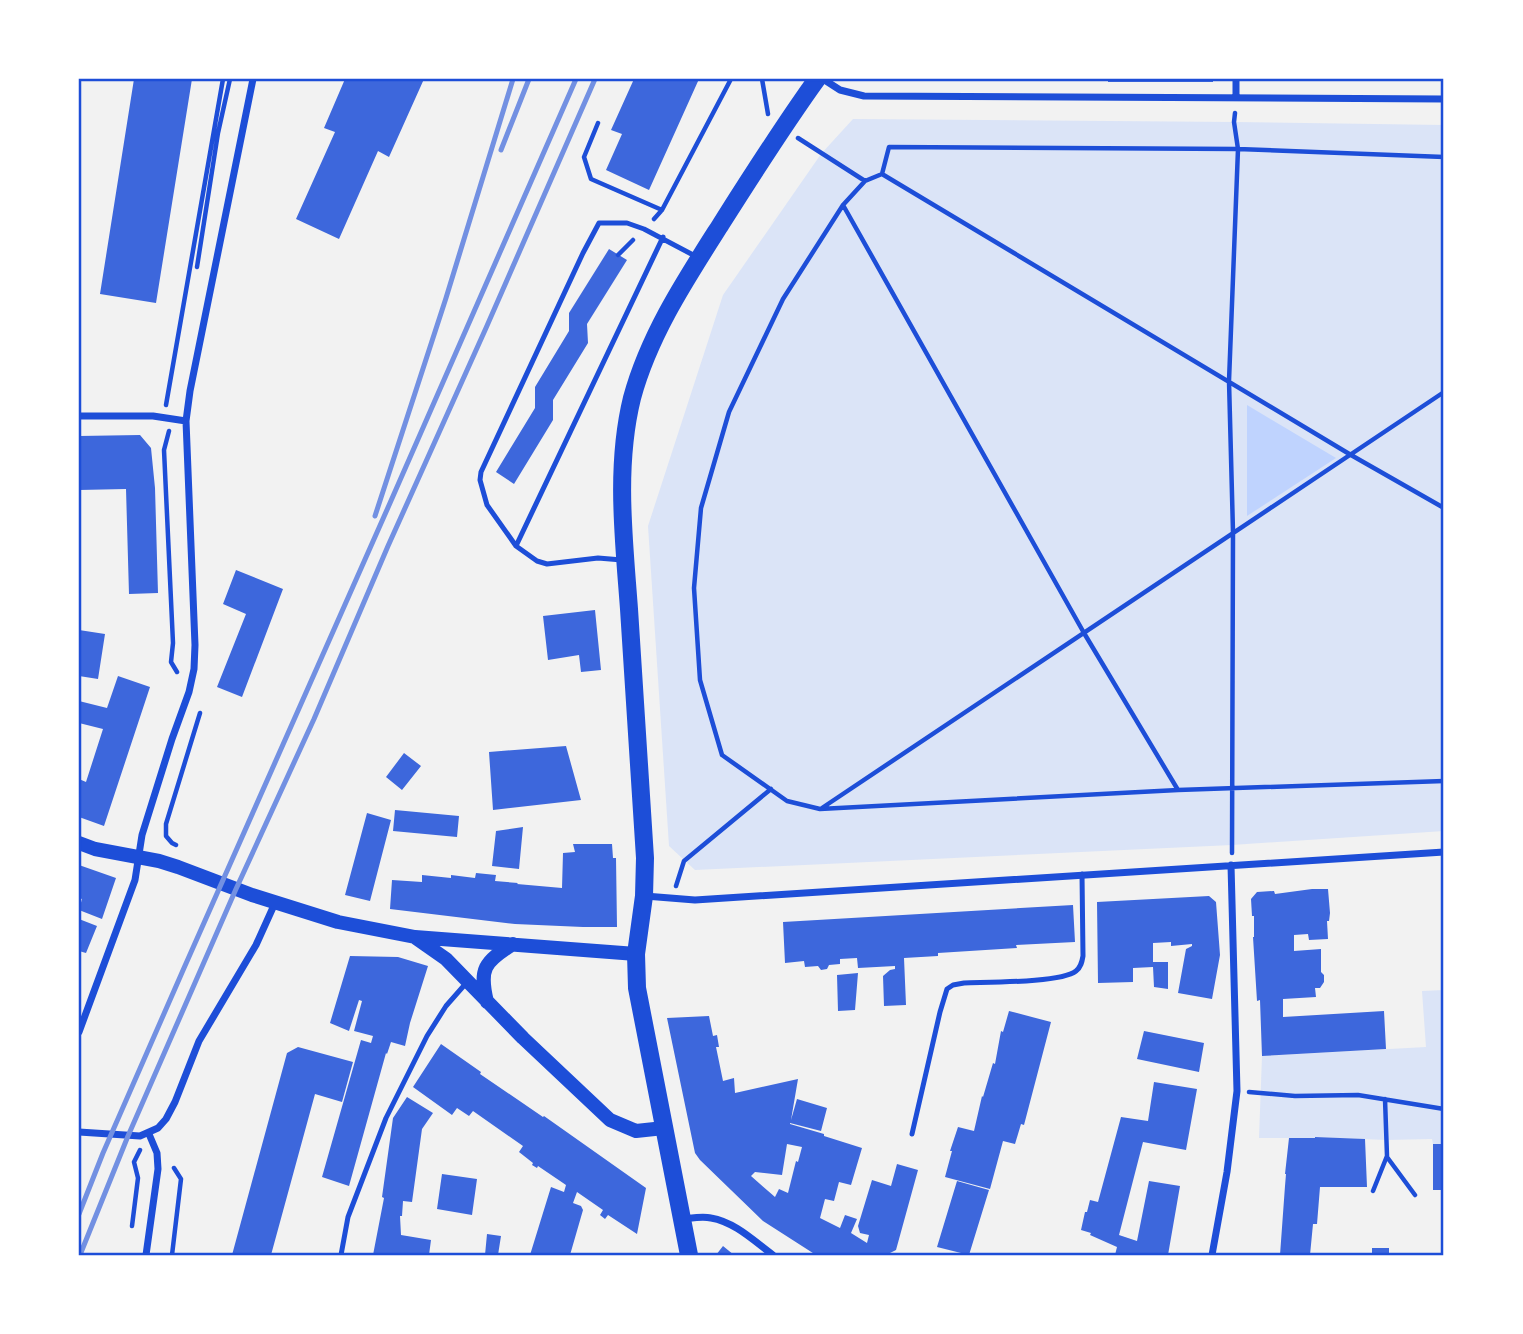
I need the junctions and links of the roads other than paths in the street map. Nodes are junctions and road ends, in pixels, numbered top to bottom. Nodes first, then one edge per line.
1 (253, 79) edge
2 (817, 79) edge
3 (823, 79) edge
4 (1236, 79) edge
5 (1236, 98) junction
6 (1444, 99) edge
7 (663, 237) junction
8 (699, 258) junction
9 (79, 416) edge
10 (186, 421) junction
11 (516, 546) junction
12 (625, 560) junction
13 (79, 843) edge
14 (1444, 852) edge
15 (139, 858) junction
16 (1231, 865) junction
17 (1082, 874) junction
18 (644, 896) junction
19 (275, 903) junction
20 (415, 937) junction
21 (513, 944) junction
22 (636, 954) junction
23 (468, 981) junction
24 (487, 1002) junction
25 (79, 1032) edge
26 (664, 1128) junction
27 (79, 1132) edge
28 (149, 1133) junction
29 (912, 1133) dead end
30 (683, 1219) junction
31 (146, 1255) edge
32 (341, 1255) edge
33 (689, 1255) edge
34 (773, 1255) edge
35 (1212, 1255) edge

1 - 10 street
2 - 8 main road
3 - 5 street
4 - 5 street
5 - 6 street
7 - 8 lane
7 - 11 lane
7 - 11 lane
8 - 12 main road
9 - 10 street
10 - 15 street
11 - 12 lane
12 - 18 main road
13 - 15 main road
14 - 16 street
15 - 19 main road
15 - 25 street
16 - 17 street
16 - 35 street
17 - 18 street
17 - 29 lane
18 - 22 main road
19 - 20 main road
19 - 28 street
20 - 21 main road
20 - 23 main road
21 - 22 main road
21 - 24 main road
22 - 26 main road
23 - 24 main road
23 - 32 lane
24 - 26 main road
26 - 30 main road
27 - 28 street
28 - 31 street
30 - 33 main road
30 - 34 street

